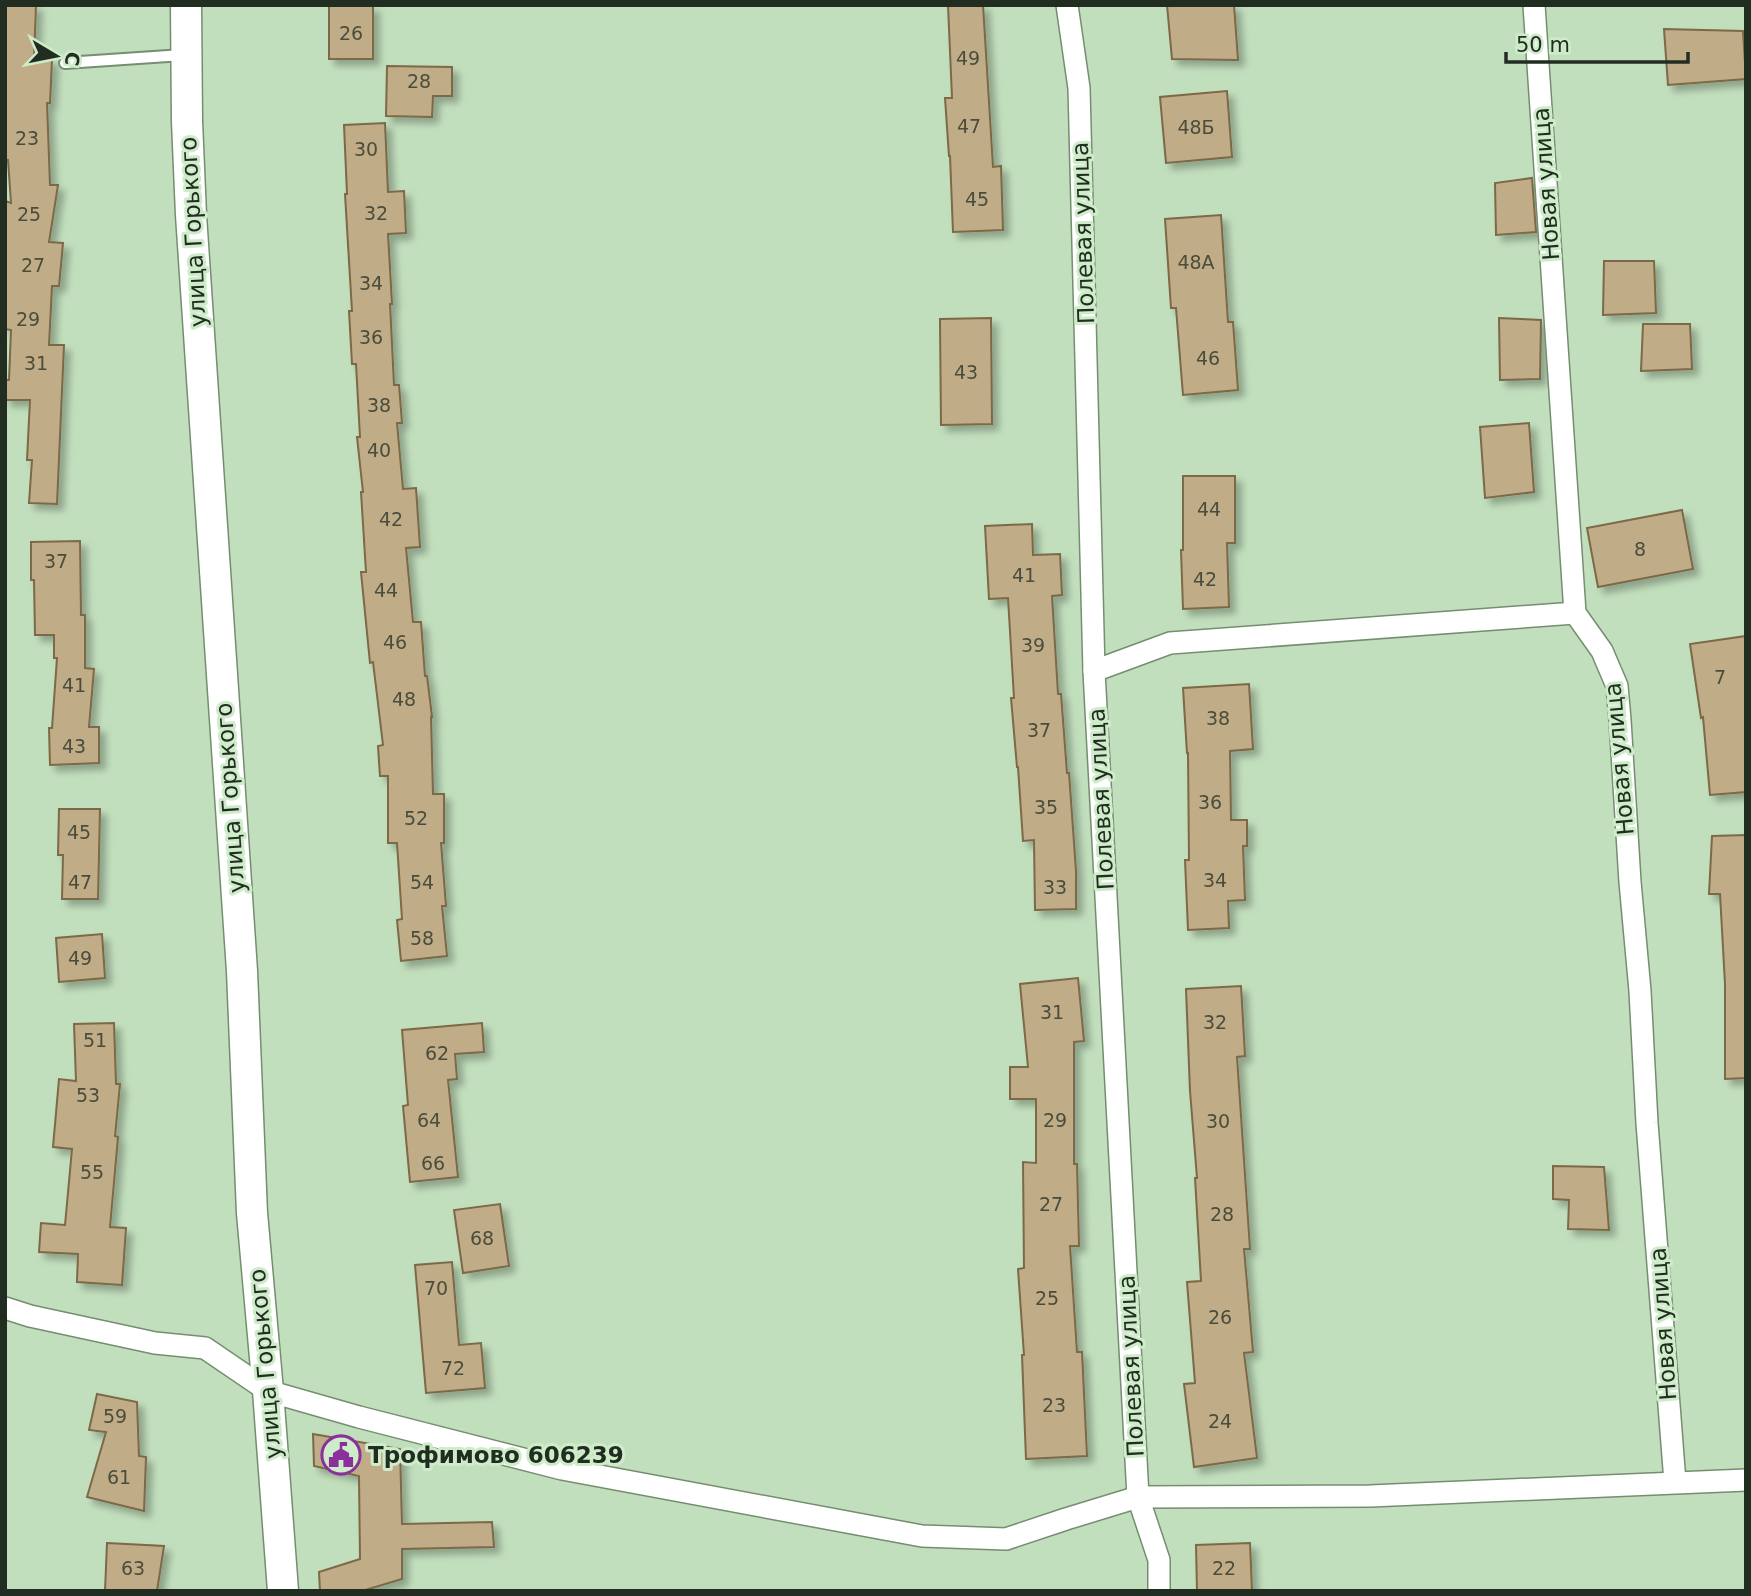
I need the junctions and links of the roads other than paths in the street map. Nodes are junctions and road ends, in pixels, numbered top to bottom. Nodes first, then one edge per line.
1 (186, 5) edge
2 (1067, 5) edge
3 (1534, 5) edge
4 (186, 55) junction
5 (65, 64) dead end
6 (1575, 613) junction
7 (1094, 671) junction
8 (5, 1308) edge
9 (268, 1391) junction
10 (1746, 1480) edge
11 (1675, 1482) junction
12 (1138, 1497) junction
13 (283, 1591) edge
14 (1158, 1591) edge

1 - 4 main road, улица Горького
2 - 7 street, Полевая улица
3 - 6 street, Новая улица
4 - 5 lane
4 - 9 main road, улица Горького
6 - 7 street
6 - 11 street, Новая улица
7 - 12 street, Полевая улица
8 - 9 street
9 - 12 street
9 - 13 main road, улица Горького
10 - 11 street
11 - 12 street
12 - 14 street, Полевая улица

